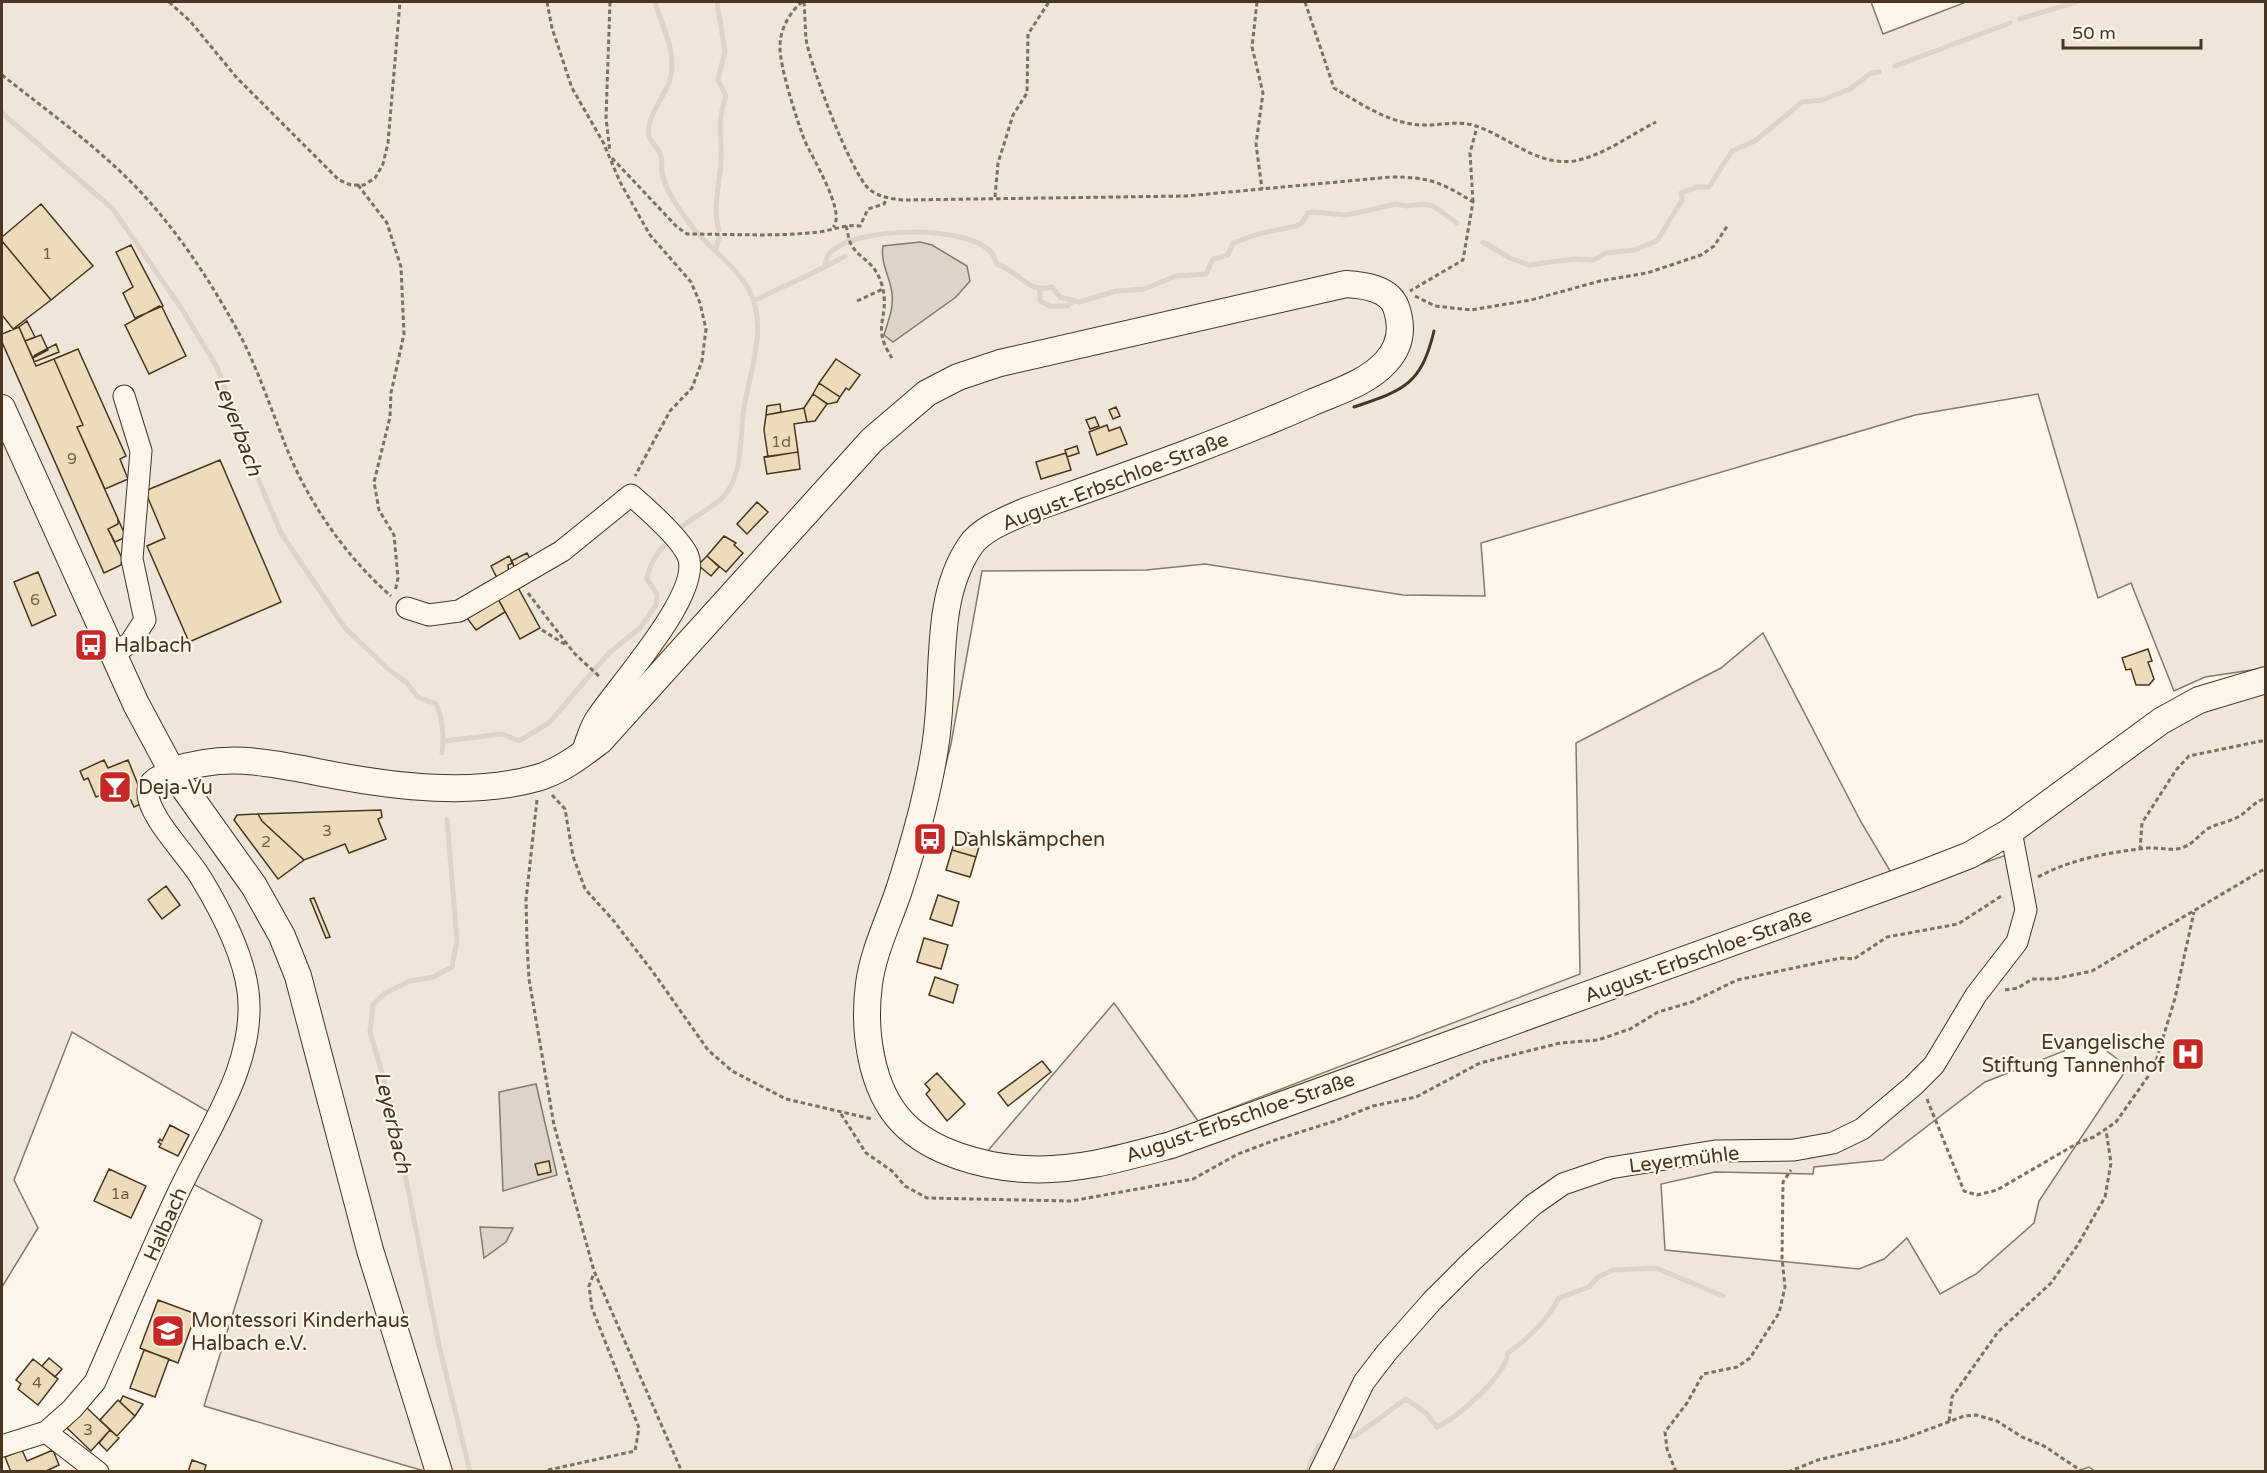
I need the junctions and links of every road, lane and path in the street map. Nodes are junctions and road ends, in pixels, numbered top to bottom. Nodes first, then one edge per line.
1 (169, 2) edge
2 (405, 2) edge
3 (547, 2) edge
4 (610, 2) edge
5 (803, 2) edge
6 (1049, 2) edge
7 (1257, 2) edge
8 (1305, 2) edge
9 (400, 3) edge
10 (2, 75) edge
11 (1656, 122) dead end
12 (1477, 126) junction
13 (611, 157) junction
14 (358, 185) junction
15 (1262, 189) junction
16 (995, 197) junction
17 (887, 198) junction
18 (1473, 202) junction
19 (1728, 225) dead end
20 (846, 226) junction
21 (829, 229) junction
22 (883, 290) junction
23 (857, 301) dead end
24 (892, 358) dead end
25 (124, 396) dead end
26 (2, 408) edge
27 (631, 495) junction
28 (517, 577) junction
29 (401, 603) junction
30 (542, 630) dead end
31 (568, 645) junction
32 (112, 654) junction
33 (601, 676) dead end
34 (2265, 680) edge
35 (2265, 740) edge
36 (581, 755) junction
37 (172, 771) junction
38 (537, 777) junction
39 (2265, 798) edge
40 (537, 804) dead end
41 (2011, 831) junction
42 (2140, 850) junction
43 (2265, 868) edge
44 (2022, 884) junction
45 (2194, 912) junction
46 (1982, 988) junction
47 (1926, 1095) dead end
48 (893, 1110) junction
49 (2106, 1129) junction
50 (1802, 1149) junction
51 (594, 1271) junction
52 (1949, 1421) junction
53 (46, 1431) junction
54 (2, 1446) edge
55 (548, 1470) dead end
56 (98, 1472) edge
57 (439, 1472) edge
58 (682, 1472) edge
59 (1320, 1472) edge
60 (1676, 1472) edge
61 (1788, 1472) edge
62 (2083, 1472) edge

1 - 14 path
2 - 9 path
3 - 13 path
4 - 13 path
5 - 17 path
5 - 21 path
6 - 16 path
7 - 15 path
8 - 12 path
9 - 14 path
10 - 29 path
11 - 12 path
12 - 18 path
13 - 21 path
13 - 27 path
14 - 29 path
15 - 16 path
15 - 18 path
16 - 17 path
17 - 20 path
18 - 19 path
20 - 21 path
20 - 22 path
22 - 23 path
22 - 24 path
25 - 32 street
26 - 32 main road
27 - 28 street
27 - 36 street
28 - 29 street
28 - 31 path
30 - 31 path
31 - 33 path
32 - 37 main road
34 - 41 main road, August-Erbschloe-Straße
35 - 42 path
36 - 38 main road, August-Erbschloe-Straße
36 - 48 main road, August-Erbschloe-Straße
37 - 38 main road, August-Erbschloe-Straße
37 - 53 street, Halbach
37 - 57 main road
38 - 48 path
39 - 42 path
40 - 51 path
41 - 44 street, Leyermühle
41 - 48 main road, August-Erbschloe-Straße
42 - 44 path
43 - 45 path
44 - 46 street, Leyermühle
45 - 46 path
45 - 49 path
46 - 50 street, Leyermühle
47 - 49 path
49 - 52 path
50 - 59 street, Leyermühle
50 - 60 path
51 - 55 path
51 - 58 path
52 - 61 path
52 - 62 path
53 - 54 street, Halbach
53 - 56 street

